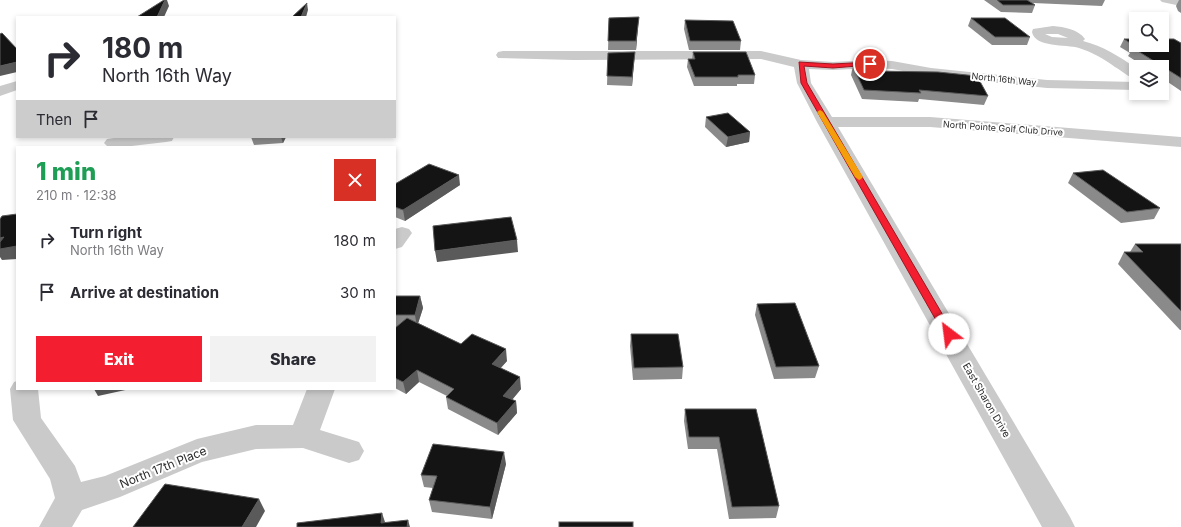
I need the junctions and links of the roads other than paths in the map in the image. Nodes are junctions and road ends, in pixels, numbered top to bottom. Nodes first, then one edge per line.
1 (1166, 0) edge
2 (1181, 3) edge
3 (1074, 42) dead end
4 (503, 55) dead end
5 (801, 64) junction
6 (1129, 70) edge
7 (16, 85) edge
8 (1129, 86) edge
9 (0, 91) edge
10 (825, 122) junction
11 (155, 138) edge
12 (112, 142) edge
13 (1181, 142) edge
14 (24, 390) edge
15 (321, 390) edge
16 (303, 436) junction
17 (349, 451) dead end
18 (71, 499) junction
19 (55, 527) edge
20 (1060, 527) edge

1 - 2 street
3 - 6 street
4 - 5 street, North 16th Way
5 - 8 street, North 16th Way
5 - 10 street, East Sharon Drive
7 - 9 street
10 - 13 street, North Pointe Golf Club Drive
10 - 20 street, East Sharon Drive
11 - 12 street
14 - 18 street
15 - 16 street
16 - 17 street, North 17th Place
16 - 18 street, North 17th Place
18 - 19 street

